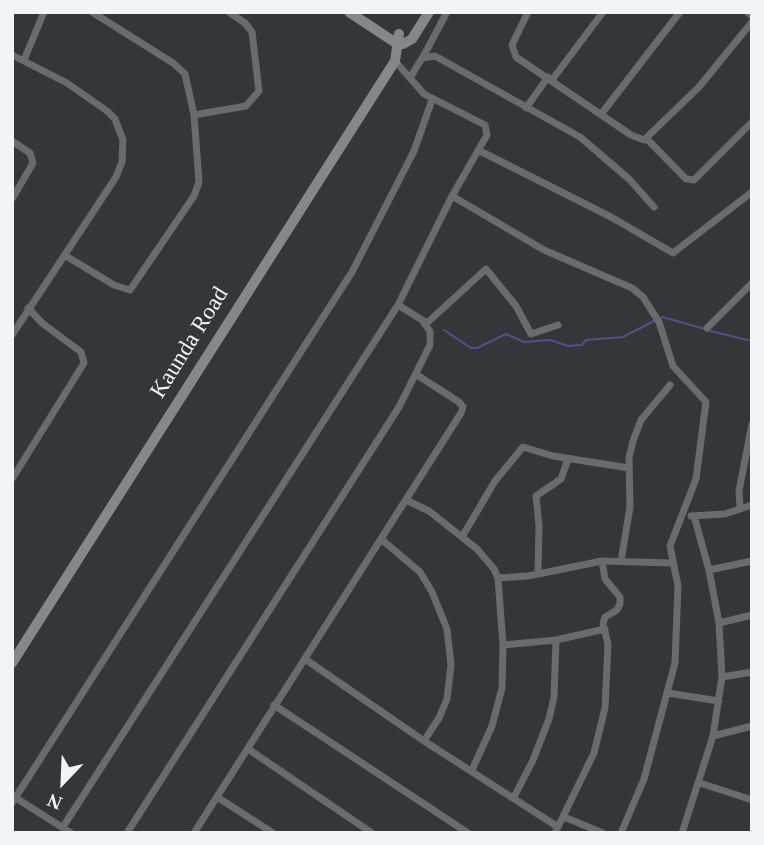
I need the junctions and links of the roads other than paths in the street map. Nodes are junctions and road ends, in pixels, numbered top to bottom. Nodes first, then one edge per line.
1 (44, 12) edge
2 (92, 12) edge
3 (229, 12) edge
4 (349, 12) edge
5 (358, 12) edge
6 (423, 12) edge
7 (429, 12) edge
8 (447, 12) edge
9 (528, 12) edge
10 (603, 12) edge
11 (680, 12) edge
12 (747, 12) edge
13 (752, 16) edge
14 (752, 22) edge
15 (395, 37) junction
16 (12, 55) edge
17 (422, 58) junction
18 (24, 60) junction
19 (395, 61) junction
20 (410, 78) junction
21 (550, 78) junction
22 (432, 100) junction
23 (526, 108) junction
24 (602, 113) junction
25 (194, 115) junction
26 (752, 122) edge
27 (647, 139) junction
28 (12, 141) edge
29 (478, 150) junction
30 (752, 192) edge
31 (452, 196) junction
32 (12, 199) edge
33 (654, 207) dead end
34 (66, 256) junction
35 (752, 283) edge
36 (398, 304) junction
37 (28, 307) junction
38 (424, 323) junction
39 (558, 325) dead end
40 (707, 328) dead end
41 (12, 335) edge
42 (417, 375) junction
43 (670, 385) dead end
44 (752, 424) edge
45 (568, 459) junction
46 (629, 468) junction
47 (12, 479) edge
48 (406, 500) junction
49 (752, 505) edge
50 (740, 508) junction
51 (682, 514) junction
52 (694, 516) junction
53 (462, 537) junction
54 (381, 539) junction
55 (602, 561) junction
56 (621, 561) junction
57 (752, 561) edge
58 (672, 563) junction
59 (709, 570) junction
60 (538, 574) junction
61 (498, 579) junction
62 (752, 615) edge
63 (719, 623) junction
64 (604, 629) junction
65 (556, 640) junction
66 (503, 645) junction
67 (305, 659) junction
68 (12, 663) edge
69 (752, 672) edge
70 (722, 677) junction
71 (668, 693) junction
72 (719, 701) junction
73 (274, 705) junction
74 (752, 726) edge
75 (713, 736) junction
76 (424, 741) junction
77 (248, 749) junction
78 (471, 770) junction
79 (700, 783) junction
80 (217, 797) junction
81 (514, 797) junction
82 (752, 800) edge
83 (14, 801) edge
84 (564, 817) junction
85 (63, 827) junction
86 (556, 830) edge
87 (684, 832) edge
88 (71, 833) edge
89 (127, 833) edge
90 (194, 833) edge
91 (273, 833) edge
92 (372, 833) edge
93 (468, 833) edge
94 (603, 833) edge
95 (621, 833) edge

1 - 18 street
2 - 25 street
3 - 25 street
4 - 15 street
5 - 15 street
6 - 15 street
7 - 15 street
8 - 17 street
9 - 21 street
10 - 21 street
11 - 24 street
12 - 13 street
14 - 27 street
15 - 19 street, Kaunda Road
16 - 18 street
17 - 20 street
17 - 23 street
18 - 34 street
19 - 20 street
19 - 68 street, Kaunda Road
20 - 22 street
21 - 23 street
21 - 24 street
22 - 29 street
22 - 83 street
23 - 33 street
24 - 27 street
25 - 34 street
26 - 27 street
28 - 32 street
29 - 30 street
29 - 31 street
31 - 36 street
31 - 51 street
34 - 37 street
35 - 40 street
36 - 38 street
36 - 85 street
37 - 41 street
37 - 47 street
38 - 39 street
38 - 42 street
42 - 48 street
42 - 89 street
43 - 46 street
44 - 50 street
45 - 46 street
45 - 53 street
45 - 60 street
46 - 56 street
48 - 53 street
48 - 54 street
49 - 50 street
50 - 52 street
51 - 52 street
51 - 58 street
52 - 59 street
53 - 61 street
54 - 67 street
54 - 76 street
55 - 56 street
55 - 60 street
55 - 64 street
56 - 58 street
57 - 59 street
58 - 71 street
59 - 63 street
60 - 61 street
61 - 66 street
62 - 63 street
63 - 70 street
64 - 65 street
64 - 84 street
65 - 66 street
65 - 81 street
66 - 78 street
67 - 73 street
67 - 76 street
69 - 70 street
70 - 72 street
71 - 72 street
71 - 95 street
72 - 75 street
73 - 77 street
73 - 93 street
74 - 75 street
75 - 79 street
76 - 78 street
77 - 80 street
77 - 92 street
78 - 81 street
79 - 82 street
79 - 87 street
80 - 90 street
80 - 91 street
81 - 86 street
83 - 85 street
84 - 86 street
84 - 94 street
85 - 88 street

